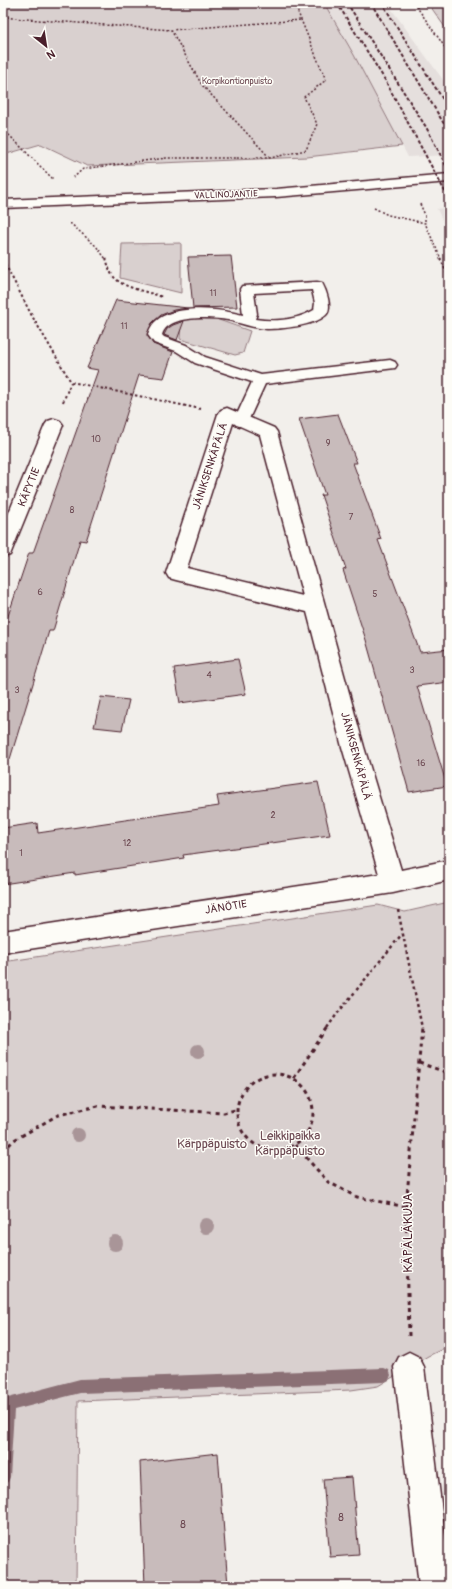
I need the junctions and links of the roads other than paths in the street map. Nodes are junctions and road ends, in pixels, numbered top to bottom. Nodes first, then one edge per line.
1 (449, 178) edge
2 (6, 204) edge
3 (248, 321) junction
4 (390, 365) dead end
5 (260, 380) junction
6 (234, 418) junction
7 (54, 425) dead end
8 (3, 550) edge
9 (316, 607) junction
10 (449, 870) edge
11 (393, 882) junction
12 (3, 942) edge
13 (409, 1367) road end
14 (435, 1586) edge

1 - 2 street, VALLINOJANTIE
3 - 3 lane
3 - 5 lane
4 - 5 lane
5 - 6 lane
6 - 9 street, JÄNIKSENKÄPÄLÄ
6 - 9 street, JÄNIKSENKÄPÄLÄ
7 - 8 street, KÄPYTIE
9 - 11 street, JÄNIKSENKÄPÄLÄ
10 - 11 street, JÄNÖTIE
11 - 12 street, JÄNÖTIE
13 - 14 street

